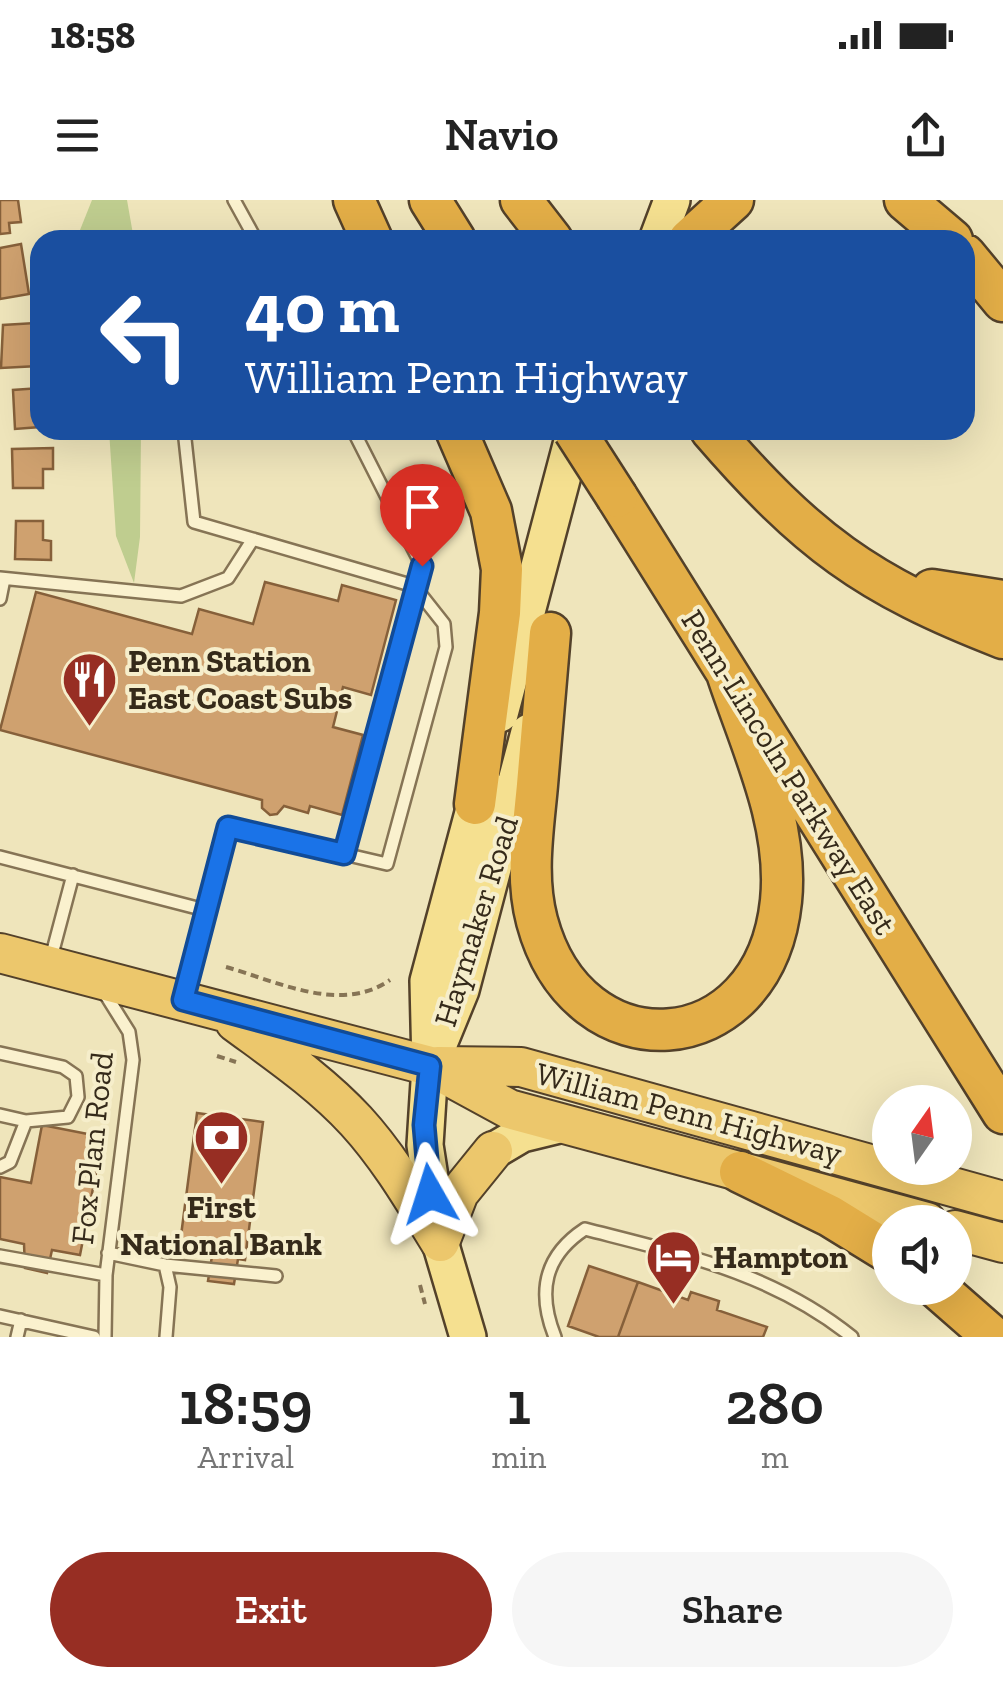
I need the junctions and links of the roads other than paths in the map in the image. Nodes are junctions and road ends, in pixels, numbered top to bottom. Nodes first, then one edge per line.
1 (234, 200) edge
2 (354, 200) edge
3 (430, 200) edge
4 (521, 200) edge
5 (648, 200) edge
6 (672, 200) edge
7 (732, 200) edge
8 (905, 200) edge
9 (250, 230) edge
10 (368, 230) edge
11 (449, 230) edge
12 (544, 230) edge
13 (637, 230) edge
14 (662, 230) edge
15 (700, 230) edge
16 (940, 230) edge
17 (975, 267) edge
18 (1003, 301) edge
19 (185, 440) edge
20 (358, 440) edge
21 (460, 440) edge
22 (572, 440) edge
23 (581, 440) edge
24 (597, 440) edge
25 (720, 440) edge
26 (253, 539) junction
27 (860, 572) junction
28 (2, 578) edge
29 (414, 586) junction
30 (0, 599) edge
31 (1003, 601) edge
32 (550, 633) junction
33 (1003, 638) edge
34 (727, 673) junction
35 (475, 804) junction
36 (344, 854) junction
37 (0, 856) edge
38 (73, 876) junction
39 (205, 910) junction
40 (0, 953) edge
41 (49, 966) junction
42 (93, 976) junction
43 (200, 1005) junction
44 (0, 1053) edge
45 (430, 1066) junction
46 (1003, 1114) edge
47 (0, 1115) edge
48 (26, 1121) junction
49 (563, 1124) junction
50 (493, 1151) joint
51 (0, 1167) edge
52 (740, 1172) junction
53 (1003, 1200) edge
54 (872, 1207) edge
55 (972, 1235) edge
56 (440, 1242) junction
57 (872, 1242) edge
58 (1003, 1243) edge
59 (108, 1253) junction
60 (0, 1256) edge
61 (165, 1265) junction
62 (106, 1275) junction
63 (276, 1276) dead end
64 (956, 1305) edge
65 (0, 1316) edge
66 (21, 1320) junction
67 (17, 1337) edge
68 (94, 1337) edge
69 (105, 1337) edge
70 (166, 1337) edge
71 (468, 1337) edge
72 (555, 1337) edge
73 (852, 1337) edge
74 (993, 1337) edge

1 - 9 lane
2 - 10 highway
3 - 11 highway
4 - 12 highway
5 - 13 main road
6 - 14 main road
7 - 15 highway
8 - 16 highway
17 - 18 highway
19 - 26 lane
20 - 29 lane
21 - 35 highway
22 - 35 main road, Haymaker Road
23 - 34 highway, Penn-Lincoln Parkway East, bridge
24 - 32 main road, Haymaker Road
25 - 27 highway
26 - 28 lane
26 - 29 lane
27 - 31 highway
27 - 33 highway
28 - 30 lane
29 - 36 lane
29 - 36 lane
32 - 34 highway
32 - 45 main road, Haymaker Road
34 - 46 highway, Penn-Lincoln Parkway East
35 - 45 main road, Haymaker Road
36 - 39 lane
37 - 38 lane
38 - 39 lane
38 - 41 lane
39 - 43 lane
40 - 41 highway, William Penn Highway
41 - 42 highway, William Penn Highway
42 - 43 highway, William Penn Highway
42 - 59 lane, Fox Plan Road
43 - 45 highway, William Penn Highway
43 - 56 highway
44 - 48 lane
45 - 49 highway, William Penn Highway
45 - 53 highway, William Penn Highway
45 - 56 main road
47 - 48 lane
48 - 51 lane
49 - 50 main road
49 - 52 highway, William Penn Highway
50 - 56 highway
52 - 54 highway, William Penn Highway
52 - 57 highway
55 - 58 highway
56 - 71 main road
59 - 61 lane
59 - 62 lane, Fox Plan Road
60 - 62 lane
61 - 63 lane
61 - 70 lane
62 - 69 lane, Fox Plan Road
64 - 74 highway
65 - 66 lane
66 - 67 lane
66 - 68 lane
72 - 73 lane

